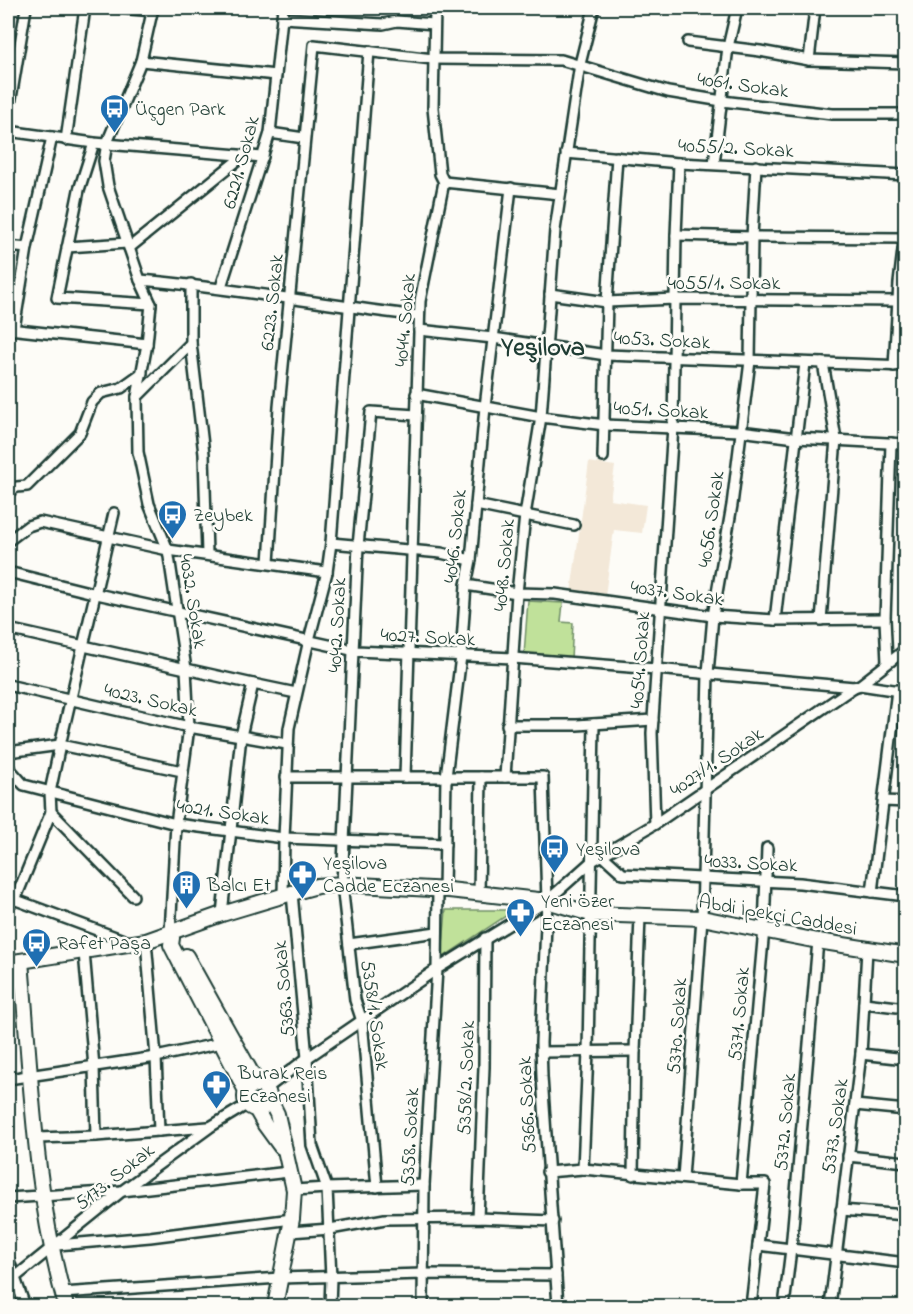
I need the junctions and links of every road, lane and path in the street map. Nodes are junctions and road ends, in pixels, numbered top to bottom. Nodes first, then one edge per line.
1 (26, 8) edge
2 (85, 8) edge
3 (121, 8) edge
4 (435, 8) edge
5 (594, 8) edge
6 (738, 8) edge
7 (815, 8) edge
8 (153, 9) edge
9 (282, 13) edge
10 (434, 24) junction
11 (687, 42) dead end
12 (314, 45) joint
13 (728, 47) junction
14 (369, 51) junction
15 (433, 59) junction
16 (809, 60) junction
17 (141, 61) junction
18 (906, 63) edge
19 (580, 64) junction
20 (276, 75) junction
21 (723, 101) junction
22 (906, 114) edge
23 (8, 116) edge
24 (8, 131) edge
25 (270, 133) junction
26 (52, 137) junction
27 (304, 138) junction
28 (66, 140) junction
29 (93, 143) junction
30 (107, 143) junction
31 (566, 153) junction
32 (243, 156) junction
33 (263, 157) junction
34 (617, 157) junction
35 (679, 163) junction
36 (714, 164) junction
37 (756, 166) junction
38 (906, 175) edge
39 (444, 182) junction
40 (511, 188) junction
41 (560, 194) junction
42 (906, 225) edge
43 (676, 235) junction
44 (752, 237) junction
45 (905, 238) edge
46 (128, 245) junction
47 (8, 246) edge
48 (67, 247) junction
49 (27, 248) junction
50 (140, 280) junction
51 (902, 283) edge
52 (191, 284) junction
53 (221, 287) junction
54 (550, 294) junction
55 (290, 299) junction
56 (675, 299) junction
57 (751, 300) junction
58 (898, 301) junction
59 (607, 302) junction
60 (151, 304) junction
61 (349, 308) junction
62 (419, 316) junction
63 (10, 330) edge
64 (419, 330) junction
65 (493, 338) junction
66 (191, 343) junction
67 (147, 344) junction
68 (546, 346) junction
69 (606, 355) junction
70 (674, 358) junction
71 (750, 362) junction
72 (805, 363) junction
73 (823, 363) junction
74 (894, 366) junction
75 (906, 366) edge
76 (142, 373) junction
77 (416, 394) junction
78 (137, 397) junction
79 (485, 407) junction
80 (416, 414) junction
81 (541, 417) junction
82 (605, 425) junction
83 (673, 427) junction
84 (740, 431) junction
85 (796, 438) junction
86 (836, 439) junction
87 (891, 443) junction
88 (906, 444) edge
89 (603, 457) dead end
90 (8, 492) edge
91 (476, 505) junction
92 (114, 513) dead end
93 (525, 515) junction
94 (574, 525) dead end
95 (108, 538) junction
96 (8, 541) edge
97 (331, 543) junction
98 (358, 546) junction
99 (168, 550) junction
100 (411, 552) junction
101 (207, 554) junction
102 (471, 560) junction
103 (269, 563) junction
104 (8, 572) edge
105 (327, 572) junction
106 (466, 585) junction
107 (517, 593) junction
108 (97, 594) junction
109 (660, 608) junction
110 (176, 611) junction
111 (713, 616) junction
112 (885, 619) junction
113 (776, 620) junction
114 (821, 620) junction
115 (8, 629) edge
116 (309, 640) junction
117 (84, 647) junction
118 (906, 649) edge
119 (353, 650) junction
120 (409, 654) junction
121 (461, 656) junction
122 (513, 658) junction
123 (887, 663) junction
124 (186, 669) junction
125 (656, 669) junction
126 (708, 673) junction
127 (253, 684) junction
128 (8, 685) edge
129 (857, 686) junction
130 (901, 691) edge
131 (296, 693) junction
132 (71, 699) junction
133 (653, 720) junction
134 (594, 724) junction
135 (507, 725) junction
136 (189, 728) junction
137 (241, 736) junction
138 (287, 744) junction
139 (60, 745) junction
140 (8, 752) edge
141 (8, 767) edge
142 (182, 771) junction
143 (286, 777) junction
144 (347, 777) junction
145 (405, 777) junction
146 (446, 777) junction
147 (481, 777) junction
148 (505, 777) junction
149 (705, 791) junction
150 (50, 792) junction
151 (884, 801) junction
152 (906, 802) edge
153 (51, 812) junction
154 (176, 824) junction
155 (655, 824) junction
156 (231, 831) junction
157 (284, 838) junction
158 (344, 840) junction
159 (445, 844) junction
160 (766, 848) dead end
161 (601, 854) junction
162 (592, 861) junction
163 (703, 877) junction
164 (766, 881) junction
165 (342, 884) junction
166 (441, 890) junction
167 (872, 892) junction
168 (288, 894) junction
169 (479, 894) junction
170 (133, 896) dead end
171 (906, 896) edge
172 (11, 898) edge
173 (547, 901) junction
174 (222, 914) junction
175 (591, 914) junction
176 (640, 916) junction
177 (702, 918) junction
178 (764, 929) junction
179 (437, 933) junction
180 (171, 936) junction
181 (485, 938) junction
182 (818, 941) junction
183 (139, 942) junction
184 (349, 944) junction
185 (867, 950) junction
186 (84, 952) junction
187 (906, 955) edge
188 (14, 962) edge
189 (437, 969) junction
190 (864, 1003) junction
191 (906, 1008) edge
192 (362, 1021) junction
193 (221, 1043) junction
194 (635, 1051) junction
195 (588, 1052) junction
196 (541, 1053) junction
197 (861, 1054) junction
198 (156, 1057) junction
199 (307, 1058) junction
200 (906, 1059) edge
201 (94, 1067) junction
202 (31, 1076) junction
203 (8, 1079) edge
204 (257, 1096) junction
205 (855, 1106) junction
206 (906, 1110) edge
207 (210, 1126) junction
208 (159, 1131) junction
209 (96, 1136) junction
210 (37, 1138) junction
211 (848, 1156) junction
212 (906, 1162) edge
213 (583, 1169) junction
214 (289, 1172) junction
215 (547, 1172) junction
216 (633, 1175) junction
217 (684, 1178) junction
218 (741, 1184) junction
219 (424, 1185) junction
220 (377, 1187) junction
221 (327, 1188) junction
222 (294, 1190) junction
223 (122, 1191) junction
224 (42, 1196) junction
225 (8, 1198) edge
226 (840, 1210) junction
227 (906, 1215) edge
228 (423, 1218) junction
229 (478, 1218) junction
230 (553, 1221) junction
231 (291, 1225) junction
232 (330, 1228) junction
233 (758, 1245) junction
234 (54, 1247) junction
235 (791, 1249) junction
236 (836, 1253) junction
237 (8, 1258) edge
238 (906, 1263) edge
239 (423, 1274) junction
240 (556, 1275) junction
241 (280, 1278) junction
242 (331, 1278) junction
243 (11, 1281) edge
244 (64, 1300) edge
245 (24, 1306) edge
246 (275, 1306) edge
247 (330, 1306) edge
248 (423, 1306) edge
249 (558, 1306) edge
250 (751, 1306) edge
251 (784, 1306) edge
252 (830, 1306) edge

1 - 23 street
2 - 28 street
3 - 8 street
4 - 10 street, 4044. Sokak
5 - 19 street, 4048. Sokak
6 - 13 street
7 - 16 street
8 - 17 street
9 - 10 street
9 - 20 street, 6221. Sokak
10 - 15 street, 4044. Sokak
11 - 13 street
12 - 14 street, 4061. Sokak
12 - 27 street, 6223. Sokak
13 - 16 street
13 - 21 street
14 - 15 street, 4061. Sokak
14 - 61 street, 5363. Sokak
15 - 19 street, 4061. Sokak
15 - 39 street, 4044. Sokak
16 - 18 street
17 - 20 street
17 - 30 street
19 - 21 street, 4061. Sokak
19 - 31 street, 4048. Sokak
20 - 25 street, 6221. Sokak
21 - 22 street, 4061. Sokak
21 - 36 street
24 - 26 street
25 - 27 street
25 - 33 street, 6221. Sokak
26 - 28 street
26 - 49 street
27 - 55 street, 6223. Sokak
28 - 29 street
29 - 30 street
29 - 48 street
30 - 32 street
30 - 46 street
31 - 34 street, 4055/2. Sokak
31 - 41 street, 4048. Sokak
32 - 33 street
32 - 46 street
33 - 53 street, 6221. Sokak
34 - 35 street, 4055/2. Sokak
34 - 59 street
35 - 36 street, 4055/2. Sokak
35 - 43 street, 4054. Sokak
36 - 37 street, 4055/2. Sokak
37 - 38 street, 4055/2. Sokak
37 - 44 street, 4056. Sokak
39 - 40 street
39 - 62 street, 4044. Sokak
40 - 41 street
40 - 65 street, 4046. Sokak
41 - 54 street, 4048. Sokak
42 - 45 street
43 - 44 street
43 - 56 street, 4054. Sokak
44 - 45 street
44 - 57 street, 4056. Sokak
45 - 51 street
46 - 48 street
46 - 50 street
47 - 49 street
48 - 60 street
49 - 63 street
50 - 52 street
50 - 60 street
51 - 58 street
52 - 53 street
52 - 66 street
53 - 55 street
54 - 59 street, 4055/1. Sokak
54 - 68 street, 4048. Sokak
55 - 61 street
55 - 103 street, 6223. Sokak
56 - 57 street, 4055/1. Sokak
56 - 59 street, 4055/1. Sokak
56 - 70 street, 4054. Sokak
57 - 58 street, 4055/1. Sokak
57 - 71 street, 4056. Sokak
58 - 74 street
59 - 69 street
60 - 67 street, 4032. Sokak
61 - 62 street
61 - 97 street, 5363. Sokak
62 - 64 street, 4044. Sokak
63 - 67 street
64 - 65 street, 4053. Sokak
64 - 77 street, 4044. Sokak
65 - 68 street, 4053. Sokak
65 - 79 street, 4046. Sokak
66 - 78 street
66 - 101 street
67 - 76 street, 4032. Sokak
68 - 69 street, 4053. Sokak
68 - 81 street, 4048. Sokak
69 - 70 street, 4053. Sokak
69 - 82 street
70 - 71 street, 4053. Sokak
70 - 83 street, 4054. Sokak
71 - 72 street, 4053. Sokak
71 - 84 street, 4056. Sokak
72 - 73 street, 4053. Sokak
72 - 85 street
73 - 74 street, 4053. Sokak
73 - 86 street
74 - 75 street, 4053. Sokak
76 - 78 street, 4032. Sokak
76 - 90 street
77 - 79 street, 4051. Sokak
77 - 80 street, 4044. Sokak
78 - 99 street, 4032. Sokak
79 - 81 street, 4051. Sokak
79 - 91 street, 4046. Sokak
80 - 98 street, 4042. Sokak
80 - 100 street, 4044. Sokak
81 - 82 street, 4051. Sokak
81 - 93 street, 4048. Sokak
82 - 83 street, 4051. Sokak
82 - 89 street
83 - 84 street, 4051. Sokak
83 - 109 street, 4054. Sokak
84 - 85 street, 4051. Sokak
84 - 111 street, 4056. Sokak
85 - 86 street, 4051. Sokak
85 - 113 street
86 - 87 street, 4051. Sokak
86 - 114 street
87 - 88 street, 4051. Sokak
87 - 112 street
91 - 93 street
91 - 102 street, 4046. Sokak
92 - 95 street
93 - 94 street
93 - 107 street, 4048. Sokak
95 - 96 street
95 - 99 street
95 - 108 street
97 - 98 street
97 - 105 street, 5363. Sokak
98 - 100 street
98 - 119 street, 4042. Sokak
99 - 101 street
99 - 110 street, 4032. Sokak
100 - 102 street
100 - 120 street, 4044. Sokak
101 - 103 street
102 - 106 street, 4046. Sokak
103 - 105 street
104 - 108 street, 4027. Sokak
105 - 116 street, 5363. Sokak
106 - 107 street, 4037. Sokak
106 - 121 street, 4046. Sokak
107 - 109 street, 4037. Sokak
107 - 122 street, 4048. Sokak
108 - 110 street, 4027. Sokak
108 - 117 street
109 - 111 street, 4037. Sokak
109 - 125 street, 4054. Sokak
110 - 116 street, 4027. Sokak
110 - 124 street, 4032. Sokak
111 - 113 street, 4037. Sokak
111 - 126 street, 4056. Sokak
112 - 114 street, 4037. Sokak
112 - 123 street
113 - 114 street, 4037. Sokak
115 - 117 street
116 - 119 street, 4027. Sokak
116 - 131 street, 5363. Sokak
117 - 124 street
117 - 132 street
118 - 123 street, 4027/1. Sokak
119 - 120 street, 4027. Sokak
119 - 144 street, 4042. Sokak
120 - 121 street, 4027. Sokak
120 - 145 street
121 - 122 street, 4027. Sokak
121 - 146 street, 4046. Sokak
122 - 125 street, 4027. Sokak
122 - 135 street, 4048. Sokak
123 - 129 street, 4027/1. Sokak
124 - 127 street
124 - 136 street, 4032. Sokak
125 - 126 street, 4027. Sokak
125 - 133 street, 4054. Sokak
126 - 129 street, 4027. Sokak
126 - 149 street, 4056. Sokak
127 - 131 street
127 - 137 street
128 - 132 street, 4023. Sokak
129 - 130 street, 4027. Sokak
129 - 149 street, 4027/1. Sokak
130 - 151 street
131 - 138 street, 5363. Sokak
132 - 136 street, 4023. Sokak
132 - 139 street
133 - 134 street
133 - 155 street, 4054. Sokak
134 - 135 street
134 - 162 street
135 - 148 street, 4048. Sokak
136 - 137 street, 4023. Sokak
136 - 142 street, 4032. Sokak
137 - 138 street, 4023. Sokak
137 - 156 street
138 - 143 street, 5363. Sokak
139 - 140 street
139 - 142 street
139 - 150 street
141 - 150 street, 4021. Sokak
142 - 154 street, 4032. Sokak
143 - 144 street
143 - 157 street, 5363. Sokak
144 - 145 street
144 - 158 street, 4042. Sokak
145 - 146 street
146 - 147 street
146 - 159 street, 4046. Sokak
147 - 148 street
147 - 169 street
148 - 173 street
149 - 155 street, 4027/1. Sokak
149 - 163 street, 4056. Sokak
150 - 153 street
150 - 154 street, 4021. Sokak
151 - 152 street
151 - 167 street
153 - 170 street
153 - 172 street
154 - 156 street, 4021. Sokak
154 - 180 street, 4032. Sokak
155 - 161 street, 4027/1. Sokak
156 - 157 street, 4021. Sokak
156 - 174 street
157 - 158 street, 4021. Sokak
157 - 168 street, 5363. Sokak
158 - 159 street, 4021. Sokak
158 - 165 street, 4042. Sokak
159 - 166 street, 4046. Sokak
160 - 164 street, 5371. Sokak
161 - 162 street, 4027/1. Sokak
161 - 163 street, 4033. Sokak
162 - 173 street, 4027/1. Sokak
162 - 175 street
163 - 164 street, 4033. Sokak
163 - 177 street, 5370. Sokak
164 - 167 street, 4033. Sokak
164 - 178 street, 5371. Sokak
165 - 166 main road, Abdi İpekçi Caddesi
165 - 168 main road, Abdi İpekçi Caddesi
165 - 184 street, 5358/1. Sokak
166 - 169 main road, Abdi İpekçi Caddesi
166 - 179 street
167 - 171 street, 4033. Sokak
168 - 174 main road, Abdi İpekçi Caddesi
168 - 199 street, 5363. Sokak
169 - 173 main road, Abdi İpekçi Caddesi
172 - 183 street
173 - 175 main road, Abdi İpekçi Caddesi
173 - 181 street, 4027/1. Sokak
173 - 196 street, 5366. Sokak
174 - 180 main road, Abdi İpekçi Caddesi
175 - 176 main road, Abdi İpekçi Caddesi
175 - 195 street
176 - 177 main road, Abdi İpekçi Caddesi
176 - 194 street
177 - 178 main road, Abdi İpekçi Caddesi
177 - 217 street, 5370. Sokak
178 - 182 main road, Abdi İpekçi Caddesi
178 - 218 street, 5371. Sokak
179 - 184 street
179 - 189 street
180 - 183 main road, Abdi İpekçi Caddesi
180 - 193 main road
180 - 204 main road
181 - 189 street, 5173. Sokak
181 - 229 street, 5358/2. Sokak
182 - 185 main road, Abdi İpekçi Caddesi
182 - 235 street, 5372. Sokak
183 - 186 main road, Abdi İpekçi Caddesi
183 - 198 street
184 - 192 street, 5358/1. Sokak
185 - 187 main road, Abdi İpekçi Caddesi
185 - 190 street, 5373. Sokak
186 - 188 main road, Abdi İpekçi Caddesi
186 - 201 street
188 - 202 main road
189 - 192 street, 5173. Sokak
189 - 219 street, 5358. Sokak
190 - 191 street
190 - 197 street, 5373. Sokak
192 - 199 street, 5173. Sokak
192 - 220 street, 5358/1. Sokak
193 - 198 street
193 - 204 main road
194 - 195 street
194 - 216 street
195 - 196 street
195 - 213 street
196 - 215 street, 5366. Sokak
197 - 200 street
197 - 205 street, 5373. Sokak
198 - 201 street
198 - 208 street
199 - 204 street, 5173. Sokak
199 - 221 street, 5363. Sokak
201 - 202 street
201 - 209 street
202 - 203 street
202 - 210 main road
204 - 207 street, 5173. Sokak
204 - 214 main road
205 - 206 street
205 - 211 street, 5373. Sokak
207 - 208 street
207 - 223 street, 5173. Sokak
208 - 209 street
209 - 210 street
210 - 224 main road
211 - 212 street
211 - 226 street, 5373. Sokak
213 - 215 street
213 - 216 street
214 - 222 main road
214 - 223 street
215 - 230 street, 5366. Sokak
216 - 217 street
217 - 218 street
218 - 233 street
219 - 220 street
219 - 228 street, 5358. Sokak
220 - 221 street
221 - 222 street
221 - 232 street, 5363. Sokak
222 - 231 main road
223 - 224 street
223 - 234 street, 5173. Sokak
224 - 225 street
224 - 234 main road
226 - 227 street
226 - 236 street, 5373. Sokak
228 - 229 street
228 - 232 street
228 - 239 street, 5358. Sokak
229 - 230 street
230 - 240 street, 5366. Sokak
231 - 232 street
231 - 234 street
231 - 241 main road
232 - 242 street, 5363. Sokak
233 - 235 street
233 - 250 street
234 - 243 street, 5173. Sokak
234 - 244 main road
235 - 236 street
235 - 251 street, 5372. Sokak
236 - 238 street
236 - 252 street, 5373. Sokak
237 - 243 street
239 - 240 street
239 - 242 street
239 - 248 street, 5358. Sokak
240 - 249 street, 5366. Sokak
241 - 242 street
241 - 244 street
241 - 246 main road
242 - 247 street, 5363. Sokak
243 - 245 street

